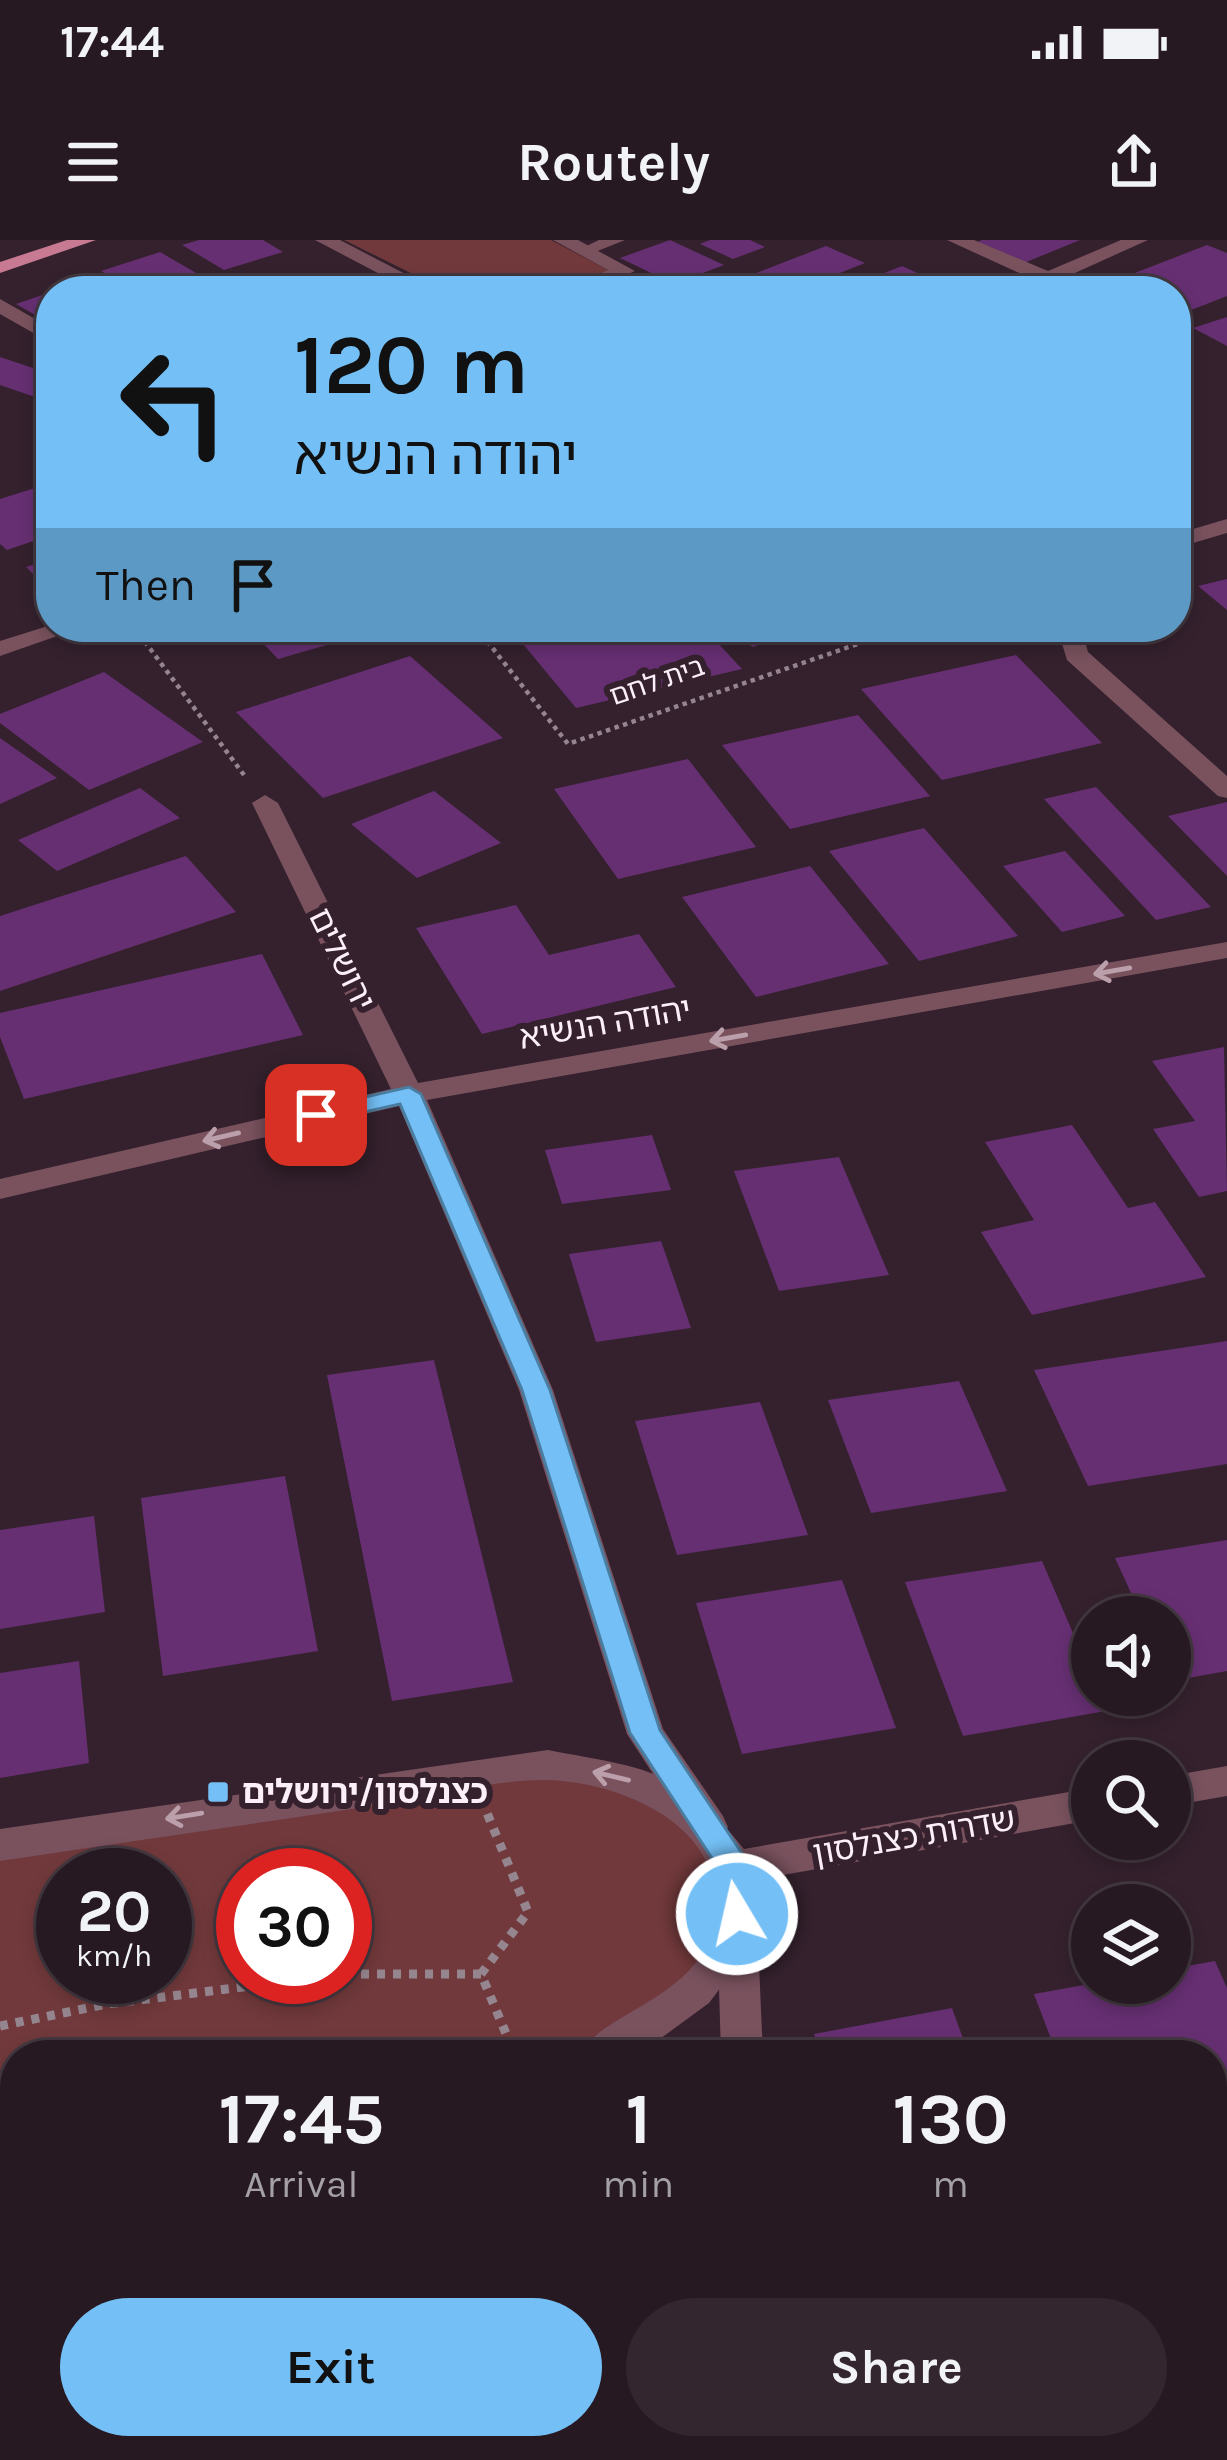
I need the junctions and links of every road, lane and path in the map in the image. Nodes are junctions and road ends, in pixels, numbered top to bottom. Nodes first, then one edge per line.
1 (86, 240) edge
2 (325, 240) edge
3 (563, 240) edge
4 (616, 240) edge
5 (957, 240) edge
6 (1138, 240) edge
7 (585, 251) junction
8 (1, 263) edge
9 (398, 276) edge
10 (612, 276) edge
11 (1042, 276) edge
12 (1056, 276) edge
13 (0, 305) edge
14 (36, 328) edge
15 (1227, 526) edge
16 (1191, 537) edge
17 (36, 638) edge
18 (145, 642) edge
19 (488, 642) edge
20 (864, 642) edge
21 (1073, 642) edge
22 (0, 649) edge
23 (1227, 790) edge
24 (265, 803) joint
25 (1227, 950) edge
26 (409, 1094) junction
27 (0, 1189) edge
28 (471, 1774) junction
29 (1227, 1781) edge
30 (1191, 1787) edge
31 (1071, 1808) edge
32 (0, 1845) edge
33 (735, 1867) junction
34 (372, 1971) edge
35 (481, 1974) junction
36 (216, 1990) edge
37 (0, 2026) edge
38 (509, 2040) edge
39 (628, 2040) edge
40 (741, 2040) edge

1 - 8 main road
2 - 9 street
3 - 7 street
4 - 7 lane
5 - 11 street
6 - 12 street
7 - 10 street
13 - 14 street
15 - 16 street
17 - 22 street
18 - 24 path
19 - 20 path, בית לחם
21 - 23 street
24 - 26 street, ירושלים
25 -> 26 street, יהודה הנשיא
26 -> 27 street, יהודה הנשיא
26 - 33 street, ירושלים
28 -> 32 street
33 -> 28 street
28 - 35 path
29 - 30 street
31 - 33 street, שדרות כצנלסון
33 - 39 street
33 - 40 street
34 - 35 path
35 - 38 path
36 - 37 path

